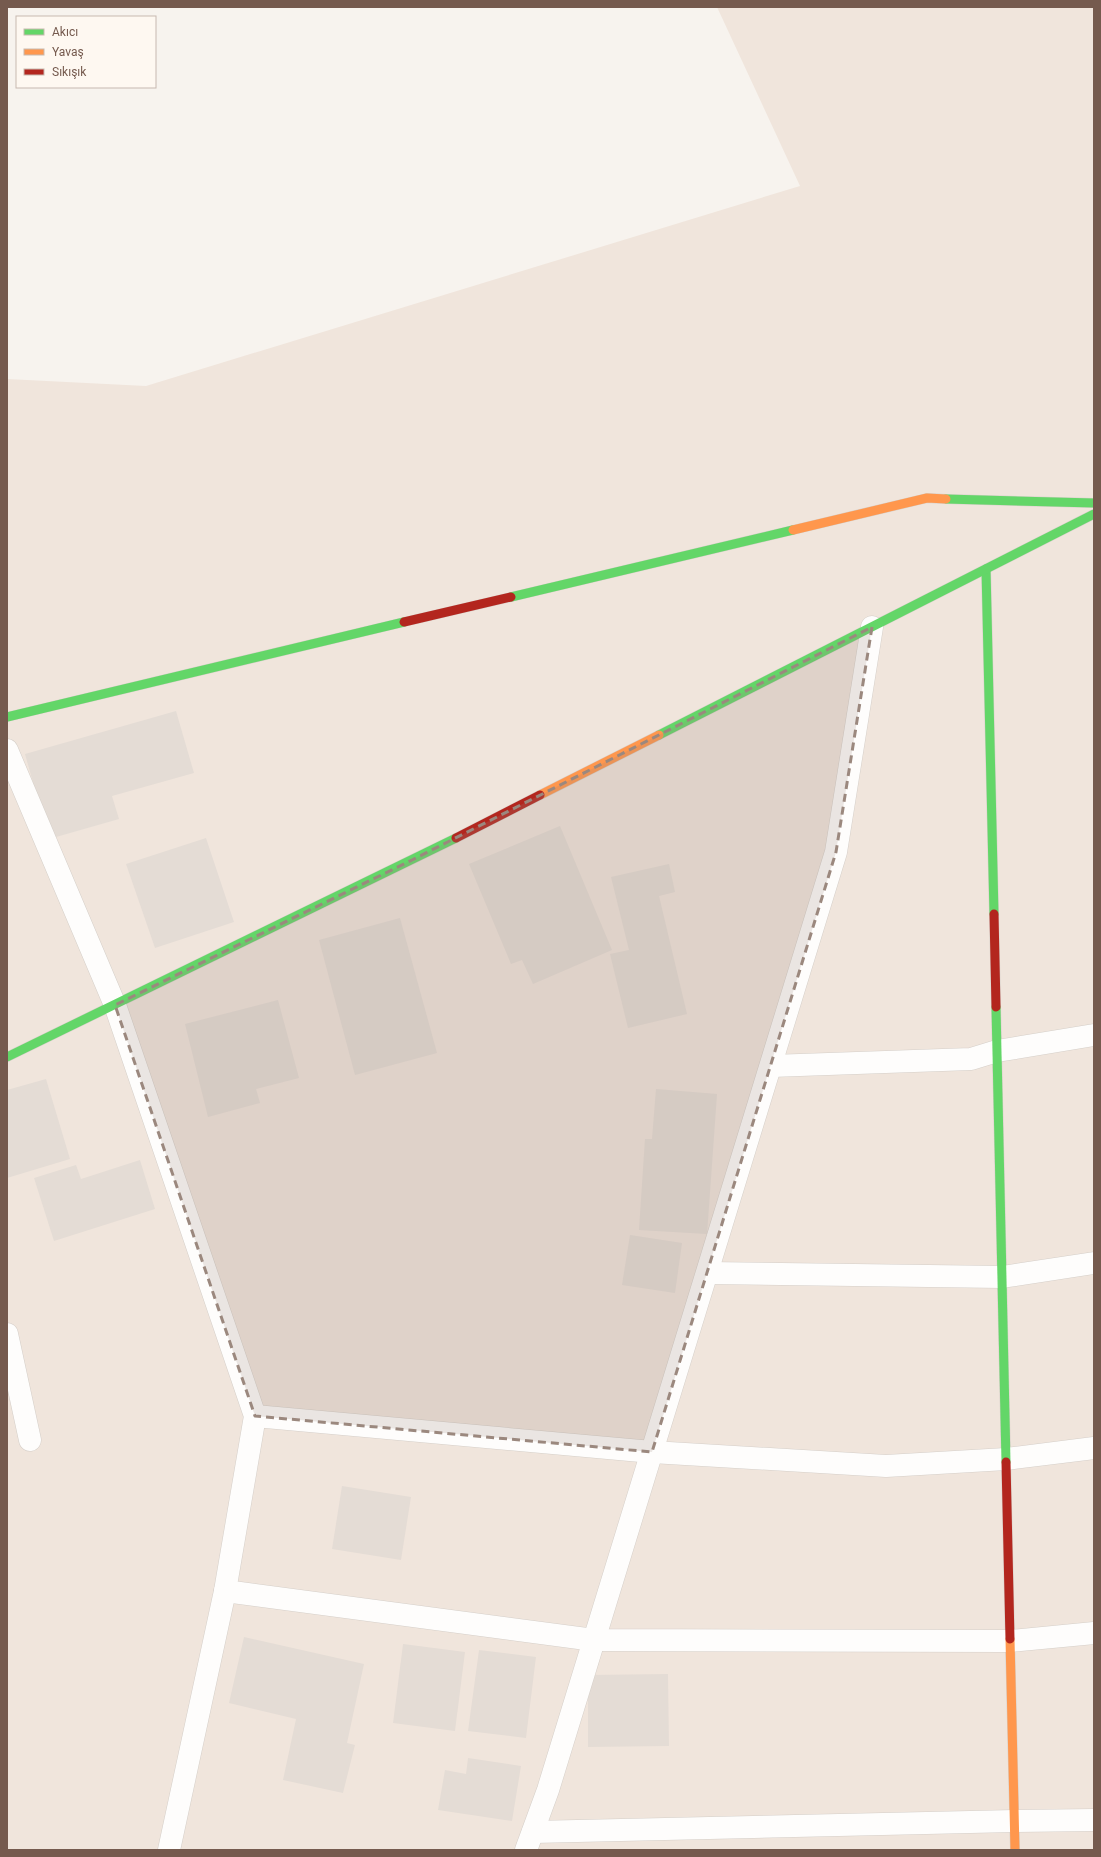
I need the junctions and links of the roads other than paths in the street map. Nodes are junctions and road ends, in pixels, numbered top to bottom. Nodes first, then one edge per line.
1 (1094, 503) edge
2 (1094, 514) edge
3 (986, 569) junction
4 (872, 627) junction
5 (7, 717) edge
6 (7, 750) edge
7 (115, 1005) junction
8 (1094, 1035) edge
9 (997, 1051) junction
10 (7, 1057) edge
11 (771, 1066) junction
12 (1094, 1264) edge
13 (708, 1273) junction
14 (1002, 1277) junction
15 (7, 1334) edge
16 (255, 1416) junction
17 (30, 1440) dead end
18 (1094, 1448) edge
19 (652, 1452) junction
20 (1006, 1459) junction
21 (225, 1591) junction
22 (1094, 1632) edge
23 (594, 1640) junction
24 (1010, 1641) junction
25 (1094, 1820) edge
26 (1014, 1821) junction
27 (530, 1841) edge
28 (170, 1850) edge
29 (1015, 1850) edge

1 - 5 street
2 - 3 street
3 - 4 street
3 - 9 street
4 - 7 street
4 - 11 street
6 - 7 street
7 - 10 street
7 - 16 street
8 - 9 street
9 - 11 street
9 - 14 street
11 - 13 street
12 - 14 street
13 - 14 street
13 - 19 street
14 - 20 street
15 - 17 street
16 - 19 street
16 - 21 street
18 - 20 street
19 - 20 street
19 - 23 street
20 - 24 street
21 - 23 street
21 - 28 street
22 - 24 street
23 - 24 street
23 - 27 street
24 - 26 street
25 - 26 street
26 - 27 street
26 - 29 street

